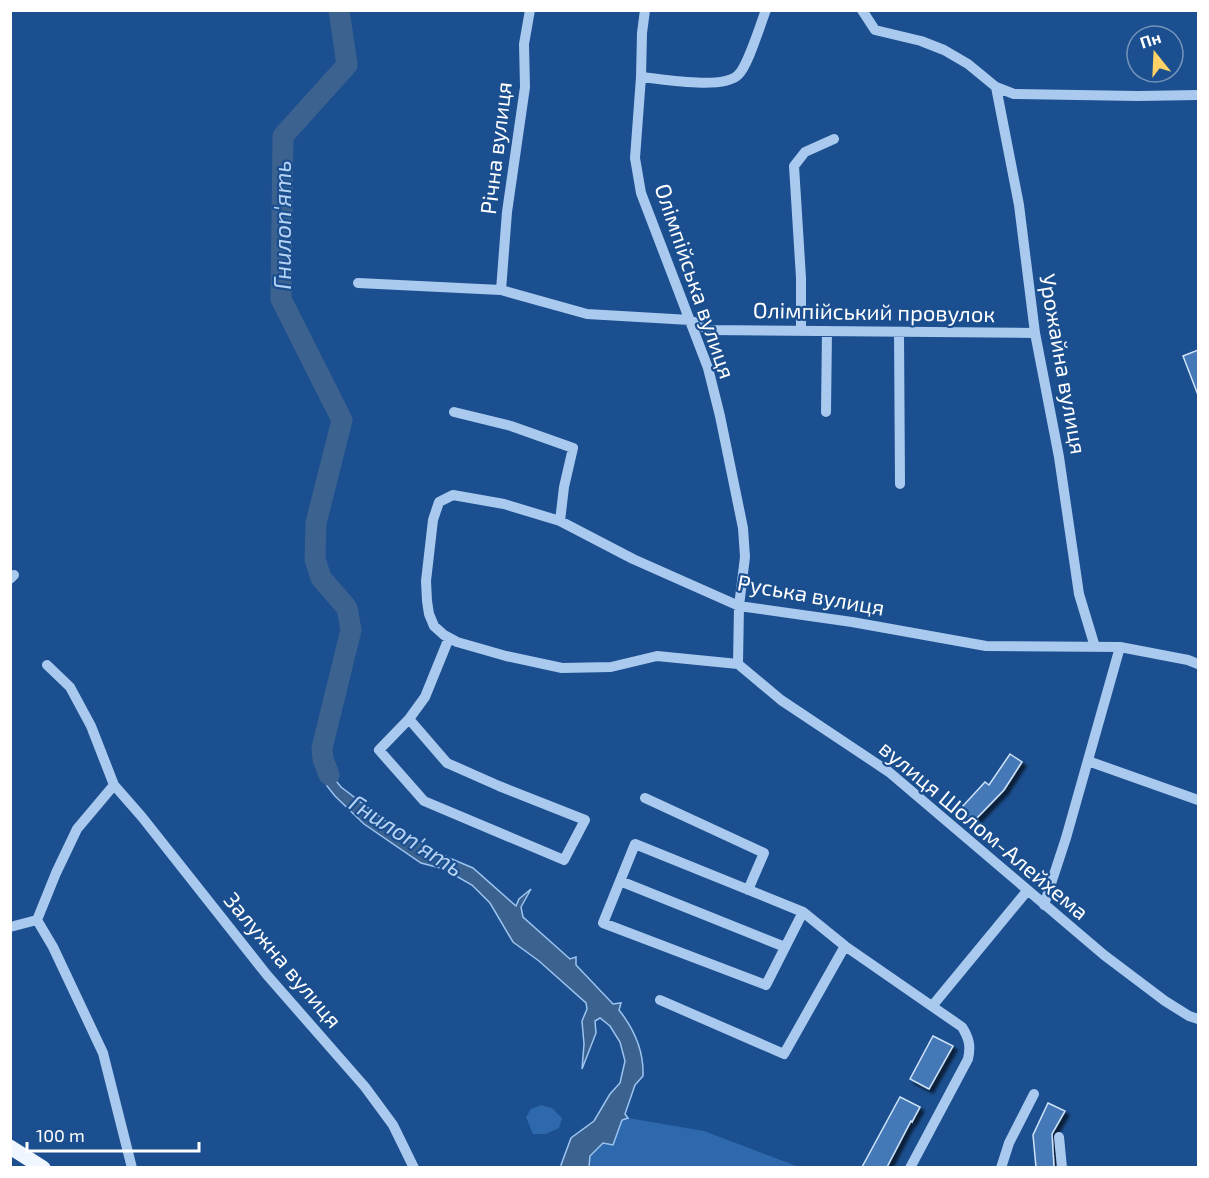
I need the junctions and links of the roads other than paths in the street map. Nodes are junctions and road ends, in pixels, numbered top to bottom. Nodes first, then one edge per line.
1 (530, 10) edge
2 (645, 10) edge
3 (766, 10) edge
4 (862, 10) edge
5 (641, 77) junction
6 (996, 87) junction
7 (1198, 95) edge
8 (834, 139) dead end
9 (358, 283) dead end
10 (501, 290) junction
11 (690, 320) junction
12 (801, 330) junction
13 (827, 331) junction
14 (899, 333) junction
15 (1035, 333) junction
16 (454, 412) dead end
17 (826, 412) dead end
18 (900, 484) dead end
19 (560, 521) junction
20 (739, 606) junction
21 (449, 638) junction
22 (1095, 647) junction
23 (1120, 647) junction
24 (738, 664) junction
25 (1198, 664) edge
26 (47, 665) dead end
27 (409, 719) junction
28 (1088, 761) junction
29 (114, 784) junction
30 (645, 798) dead end
31 (1198, 800) edge
32 (620, 881) junction
33 (748, 890) junction
34 (1027, 891) junction
35 (1044, 905) junction
36 (803, 912) junction
37 (37, 920) junction
38 (10, 927) edge
39 (845, 946) junction
40 (785, 947) junction
41 (660, 1000) dead end
42 (933, 1005) junction
43 (1194, 1017) edge
44 (1198, 1026) edge
45 (1034, 1094) dead end
46 (1059, 1137) dead end
47 (10, 1147) edge
48 (43, 1167) edge
49 (132, 1167) edge
50 (414, 1167) edge
51 (910, 1167) edge
52 (1000, 1167) edge
53 (1062, 1167) edge

1 - 10 street, Річна вулиця
2 - 5 street, Олімпійська вулиця
3 - 5 street
4 - 6 street
5 - 11 street, Олімпійська вулиця
6 - 7 street
6 - 15 street, Урожайна вулиця
8 - 12 street
9 - 10 street, Олімпійський провулок
10 - 11 street, Олімпійський провулок
11 - 12 street, Олімпійський провулок
11 - 20 street, Олімпійська вулиця
12 - 13 street, Олімпійський провулок
13 - 14 street, Олімпійський провулок
13 - 17 street
14 - 15 street, Олімпійський провулок
14 - 18 street
15 - 22 street, Урожайна вулиця
16 - 19 street
19 - 20 street, Руська вулиця
19 - 21 street
20 - 22 street, Руська вулиця
20 - 24 street, Олімпійська вулиця
21 - 24 street
21 - 27 street
22 - 23 street, Руська вулиця
23 - 25 street, Руська вулиця
23 - 28 street
24 - 34 street, вулиця Шолом-Алейхема
26 - 29 street, Залужна вулиця
27 - 27 street
28 - 31 street
28 - 35 street
29 - 37 street
29 - 50 street, Залужна вулиця
30 - 33 street
32 - 33 street
32 - 40 street
32 - 40 street
33 - 36 street
34 - 35 street, вулиця Шолом-Алейхема
34 - 42 street
35 - 43 street, вулиця Шолом-Алейхема
36 - 39 street
36 - 40 street
37 - 38 street
37 - 49 street
39 - 41 street
39 - 42 street
42 - 51 street
43 - 44 street, вулиця Шолом-Алейхема
45 - 52 street
46 - 53 street
47 - 48 main road

